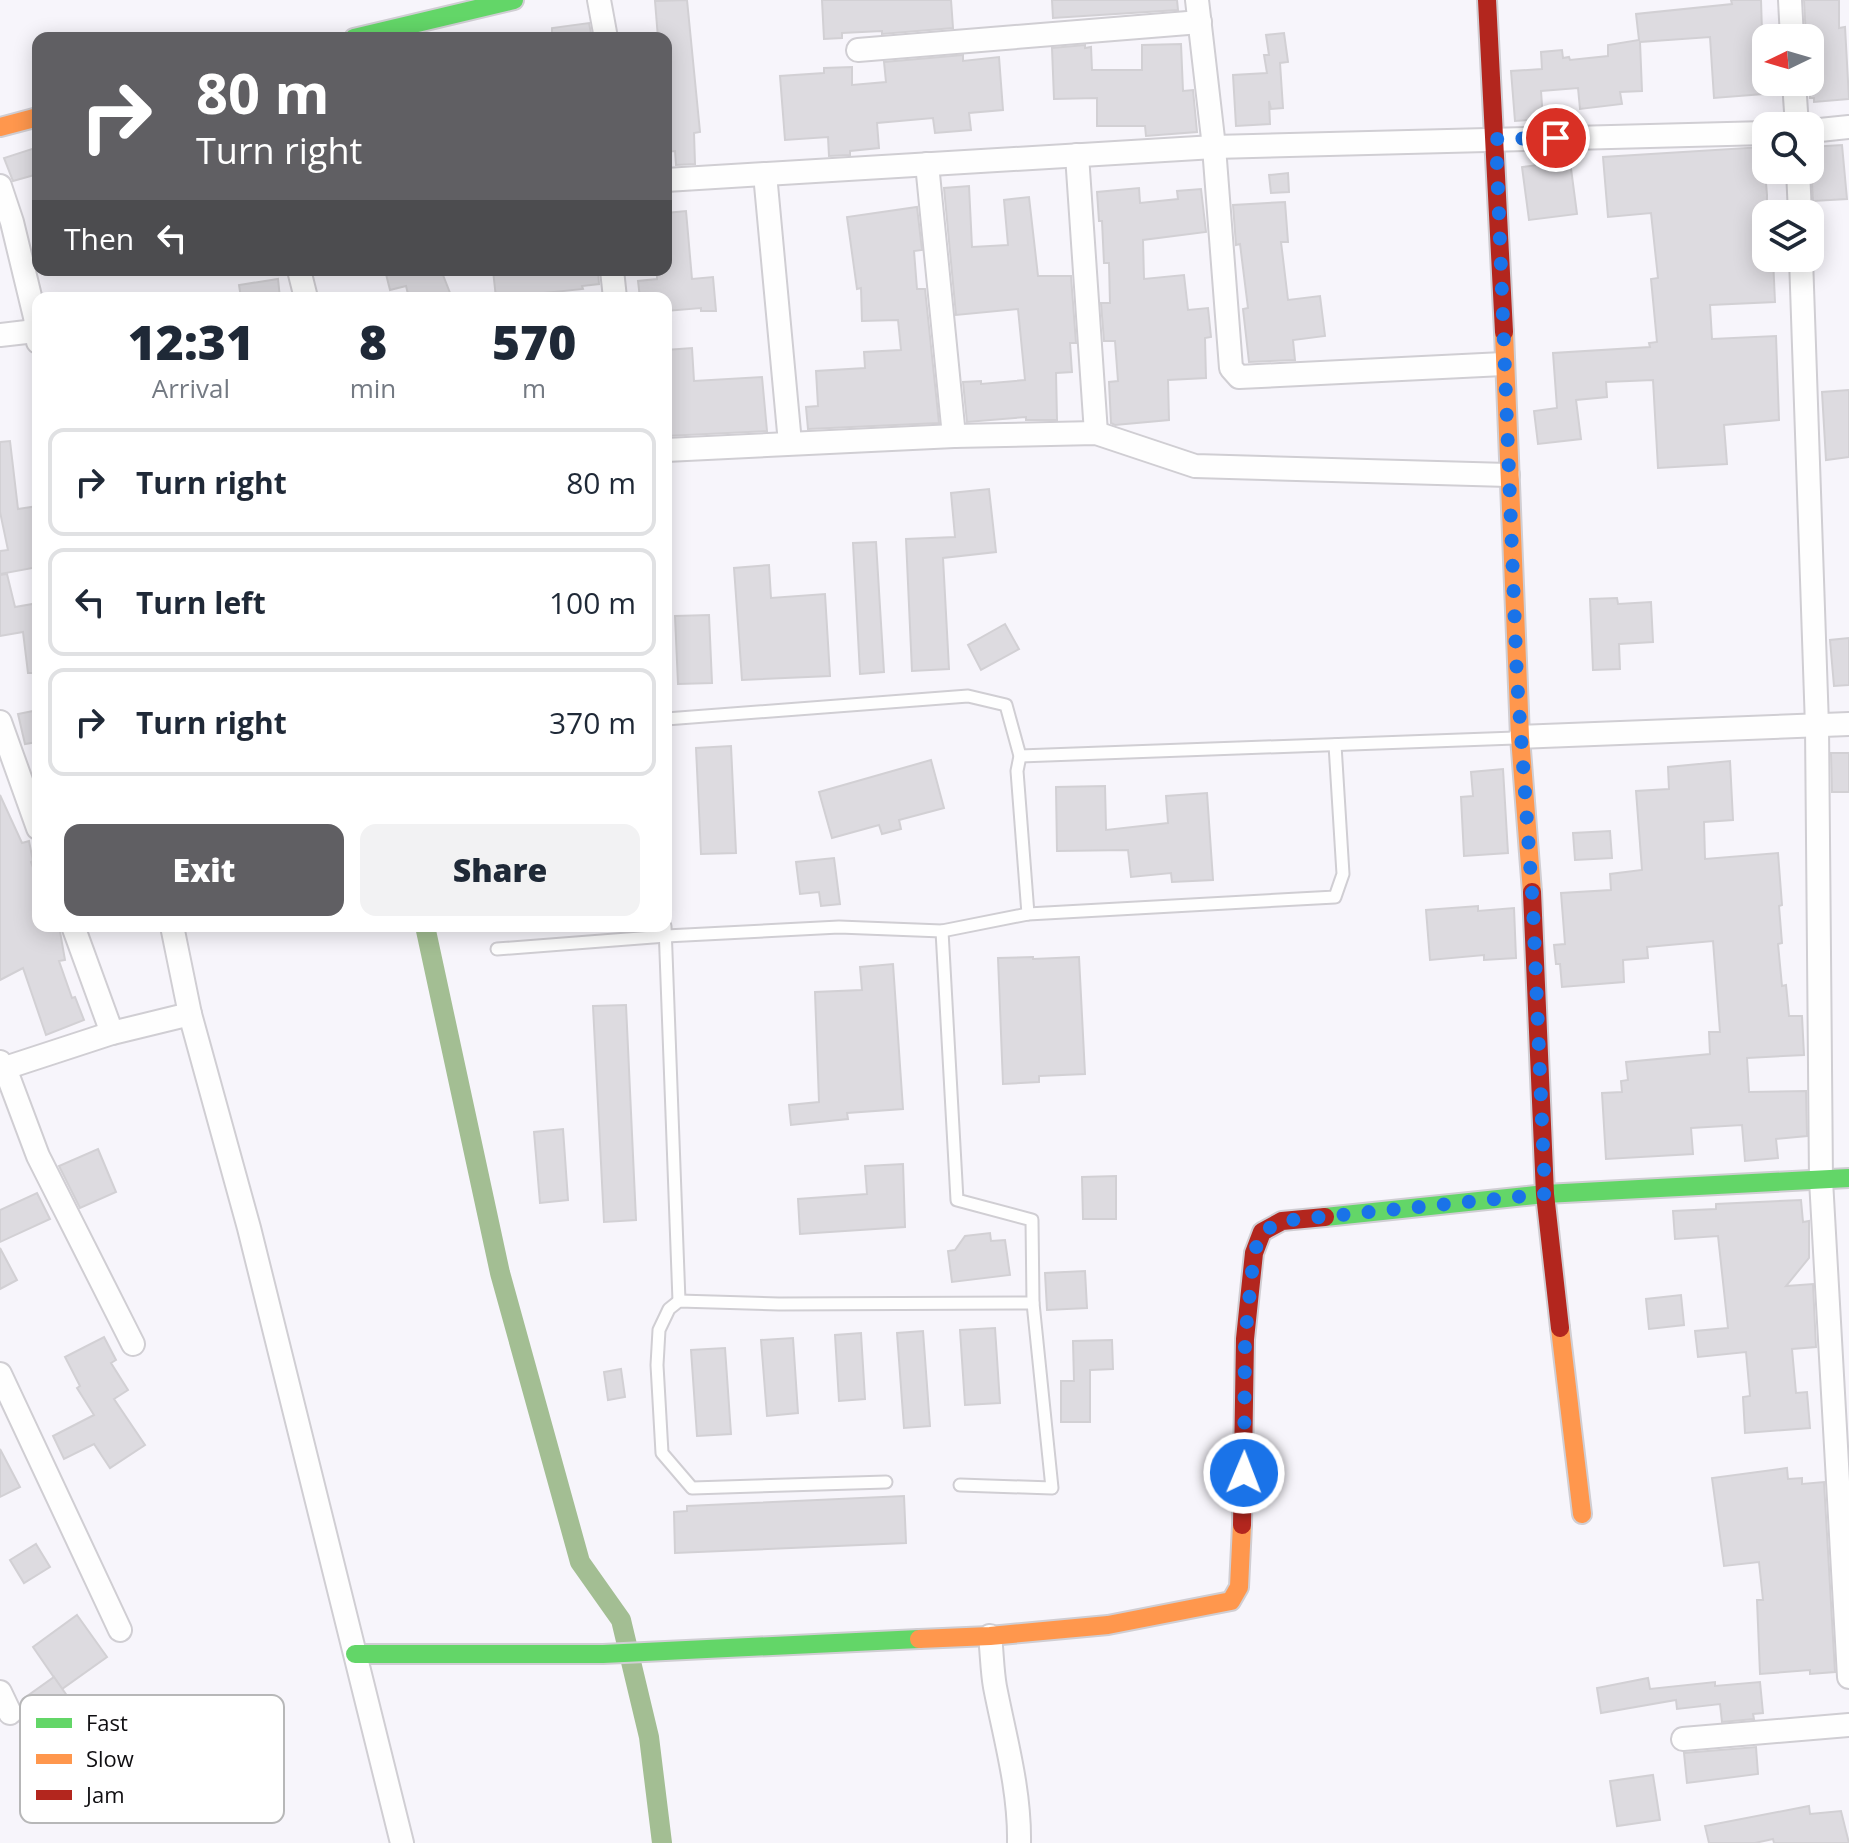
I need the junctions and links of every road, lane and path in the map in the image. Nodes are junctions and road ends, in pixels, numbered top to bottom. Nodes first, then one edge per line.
1 (514, 0) edge
2 (599, 0) edge
3 (1487, 0) edge
4 (1790, 0) edge
5 (1198, 11) edge
6 (1791, 24) edge
7 (379, 32) edge
8 (605, 32) edge
9 (858, 50) dead end
10 (32, 119) edge
11 (0, 127) edge
12 (1849, 127) edge
13 (1824, 130) edge
14 (1752, 133) edge
15 (1496, 139) junction
16 (1214, 147) junction
17 (1077, 155) junction
18 (927, 164) junction
19 (765, 174) junction
20 (672, 180) edge
21 (0, 186) edge
22 (1801, 272) edge
23 (32, 305) edge
24 (0, 335) edge
25 (32, 336) edge
26 (1503, 364) junction
27 (1096, 433) junction
28 (954, 436) junction
29 (790, 443) junction
30 (672, 450) edge
31 (1508, 475) junction
32 (672, 719) edge
33 (0, 722) edge
34 (1849, 724) edge
35 (1817, 726) junction
36 (1520, 737) junction
37 (1335, 745) junction
38 (1020, 756) junction
39 (32, 811) edge
40 (1028, 914) junction
41 (672, 931) edge
42 (942, 931) junction
43 (75, 932) edge
44 (173, 932) edge
45 (657, 932) edge
46 (666, 932) edge
47 (497, 949) dead end
48 (190, 1014) junction
49 (112, 1033) junction
50 (2, 1065) edge
51 (1849, 1178) edge
52 (1821, 1180) junction
53 (1545, 1194) junction
54 (679, 1301) junction
55 (1033, 1303) junction
56 (133, 1344) dead end
57 (0, 1374) edge
58 (886, 1482) dead end
59 (960, 1485) dead end
60 (1582, 1514) dead end
61 (120, 1630) dead end
62 (990, 1636) junction
63 (355, 1654) junction
64 (1849, 1677) edge
65 (0, 1692) edge
66 (10, 1713) dead end
67 (1849, 1725) edge
68 (1683, 1739) dead end
69 (402, 1843) edge
70 (1019, 1843) edge

1 - 7 street
2 - 8 street
3 - 15 street
4 - 6 street
5 - 9 street
5 - 16 street
10 - 11 street
12 - 13 street
14 - 15 street
15 - 16 street
15 - 26 street
16 - 17 street
16 - 26 street
17 - 18 street
17 - 27 street
18 - 19 street
18 - 28 street
19 - 20 street
19 - 29 street
21 - 23 street
22 - 35 street
24 - 25 street
26 - 31 street
27 - 28 street
27 - 31 street
28 - 29 street
29 - 30 street
31 - 36 street
32 - 38 lane
33 - 39 street
34 - 35 street
35 - 36 street
35 - 52 street
36 - 37 lane
36 - 53 street
37 - 38 lane
37 - 40 lane
38 - 40 lane
40 - 42 lane
41 - 42 lane
42 - 55 lane
43 - 49 street
44 - 48 street
45 - 47 lane
46 - 54 lane
48 - 49 street
48 - 63 street
49 - 50 street
50 - 56 street
51 - 52 street
52 - 53 street
52 - 64 street
53 - 60 street
53 - 62 street
54 - 55 lane
54 - 58 lane
55 - 59 lane
57 - 61 street
62 - 63 street
62 - 70 street
63 - 69 street
65 - 66 street
67 - 68 street

